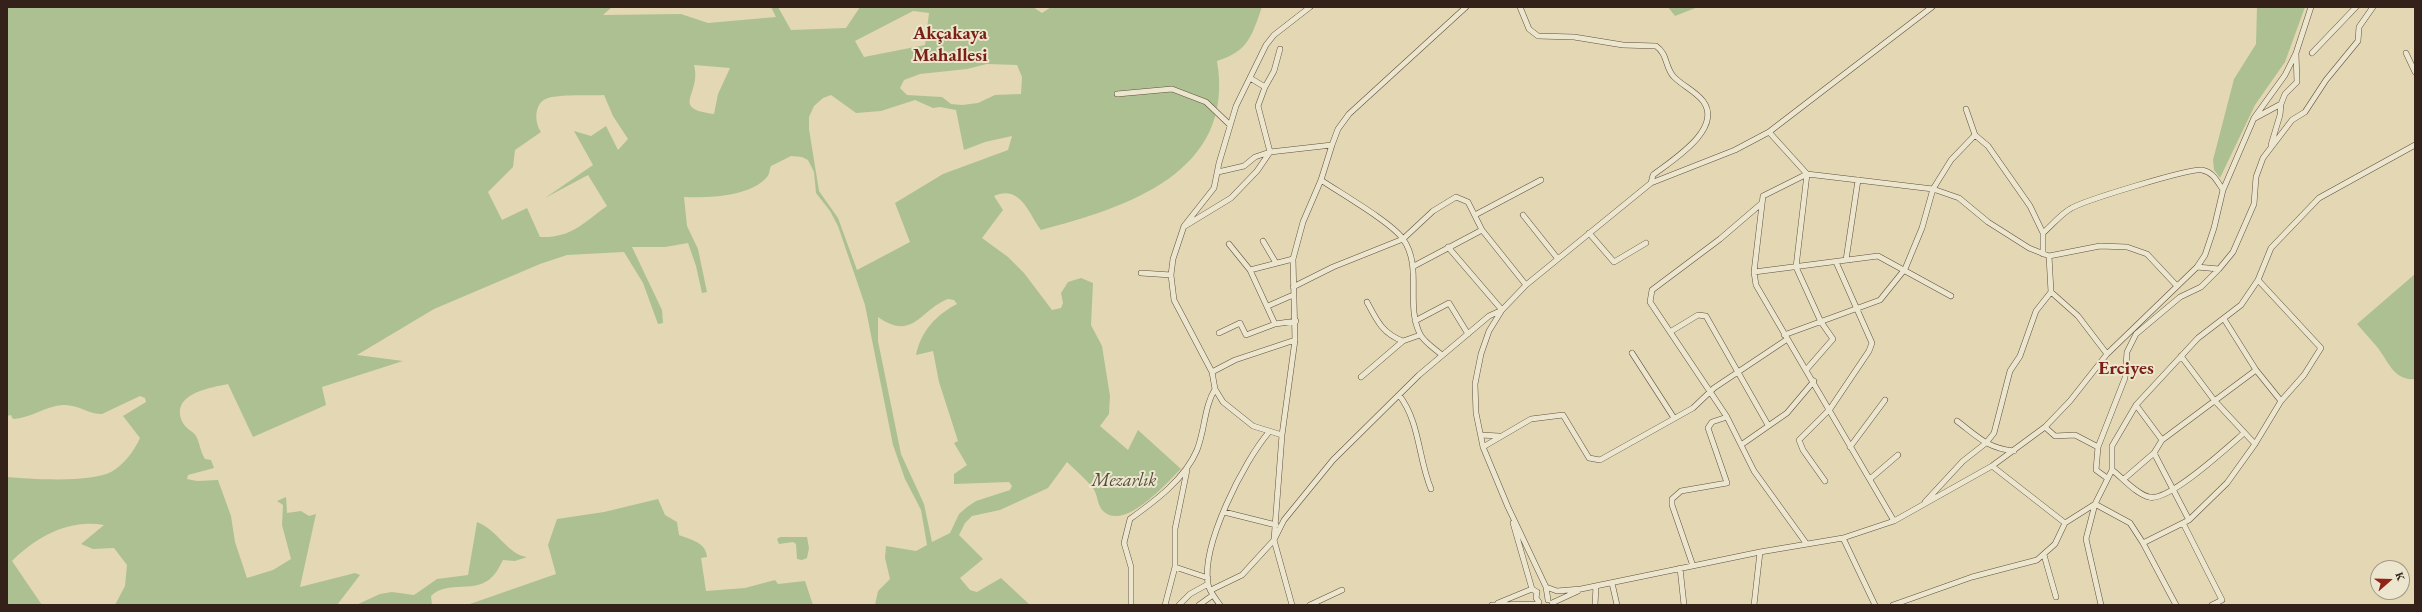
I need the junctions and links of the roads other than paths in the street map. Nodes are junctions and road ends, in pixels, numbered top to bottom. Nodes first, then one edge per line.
1 (1310, 7) edge
2 (1466, 7) edge
3 (1520, 7) edge
4 (1932, 7) edge
5 (2311, 7) edge
6 (2356, 7) edge
7 (2373, 7) edge
8 (1280, 49) dead end
9 (2296, 53) junction
10 (2312, 53) dead end
11 (2406, 53) dead end
12 (2415, 72) edge
13 (1250, 78) junction
14 (1265, 87) junction
15 (1117, 94) dead end
16 (2281, 104) junction
17 (1966, 109) dead end
18 (2254, 118) junction
19 (1230, 125) junction
20 (1769, 132) junction
21 (1975, 135) junction
22 (1332, 145) junction
23 (2415, 145) edge
24 (2270, 148) junction
25 (1270, 152) junction
26 (1218, 172) junction
27 (1807, 174) junction
28 (1321, 180) junction
29 (1541, 180) dead end
30 (1858, 180) junction
31 (1651, 184) junction
32 (1932, 189) junction
33 (2223, 190) junction
34 (1762, 203) junction
35 (1475, 215) junction
36 (1523, 216) dead end
37 (1184, 226) junction
38 (1482, 230) junction
39 (1589, 233) junction
40 (2043, 233) junction
41 (1403, 239) junction
42 (1263, 241) dead end
43 (1646, 243) dead end
44 (1229, 244) dead end
45 (1448, 247) junction
46 (2043, 254) junction
47 (2049, 256) junction
48 (1558, 259) junction
49 (1294, 260) junction
50 (1846, 260) junction
51 (1836, 262) junction
52 (1276, 263) junction
53 (1414, 266) junction
54 (1796, 267) junction
55 (2197, 268) junction
56 (2219, 268) junction
57 (1904, 269) junction
58 (1250, 270) junction
59 (1754, 272) junction
60 (1141, 273) dead end
61 (1171, 275) junction
62 (2258, 280) junction
63 (1526, 285) junction
64 (2177, 286) junction
65 (1293, 287) junction
66 (2051, 292) junction
67 (1293, 295) junction
68 (1951, 296) dead end
69 (1367, 302) dead end
70 (1268, 306) junction
71 (1502, 310) junction
72 (1856, 310) junction
73 (2224, 319) junction
74 (1296, 321) junction
75 (1415, 321) junction
76 (1821, 322) junction
77 (1275, 324) junction
78 (2134, 331) junction
79 (1670, 332) junction
80 (1219, 333) dead end
81 (1468, 334) junction
82 (1420, 335) junction
83 (1785, 338) junction
84 (1296, 340) junction
85 (1403, 341) junction
86 (1632, 353) dead end
87 (2107, 354) junction
88 (1442, 355) junction
89 (2181, 356) junction
90 (1806, 370) junction
91 (2256, 370) junction
92 (1212, 372) junction
93 (1737, 374) junction
94 (1361, 377) dead end
95 (1814, 381) junction
96 (1215, 389) junction
97 (1711, 391) junction
98 (1399, 395) junction
99 (1885, 400) dead end
100 (2214, 400) junction
101 (2281, 401) junction
102 (2136, 405) junction
103 (1830, 409) junction
104 (1727, 417) junction
105 (1674, 418) junction
106 (1957, 421) dead end
107 (1768, 425) junction
108 (2045, 427) junction
109 (1269, 432) junction
110 (2244, 433) junction
111 (1282, 435) junction
112 (1481, 435) junction
113 (1500, 436) junction
114 (2162, 440) junction
115 (1986, 443) junction
116 (1741, 444) junction
117 (2255, 444) junction
118 (1850, 446) junction
119 (1483, 447) junction
120 (2098, 447) junction
121 (2014, 451) junction
122 (2154, 453) junction
123 (1898, 455) dead end
124 (1992, 466) junction
125 (1188, 469) junction
126 (2112, 470) junction
127 (2107, 478) junction
128 (1870, 479) junction
129 (2124, 479) junction
130 (1826, 481) dead end
131 (1431, 489) dead end
132 (2174, 489) junction
133 (2096, 504) junction
134 (1922, 505) junction
135 (1508, 507) junction
136 (1224, 512) junction
137 (2189, 520) junction
138 (1894, 521) junction
139 (2065, 523) junction
140 (2183, 523) junction
141 (1276, 525) junction
142 (1843, 538) junction
143 (1274, 540) junction
144 (2143, 542) junction
145 (1806, 543) junction
146 (1760, 552) junction
147 (2044, 554) junction
148 (1693, 566) junction
149 (1175, 567) junction
150 (1680, 568) junction
151 (1208, 578) junction
152 (1612, 583) junction
153 (1596, 586) junction
154 (1546, 589) junction
155 (1581, 589) junction
156 (1211, 590) junction
157 (1342, 590) dead end
158 (1535, 590) junction
159 (2056, 597) dead end
160 (1551, 602) edge
161 (1514, 604) edge
162 (1539, 604) edge
163 (1131, 605) edge
164 (1165, 605) edge
165 (1179, 605) edge
166 (1199, 605) edge
167 (1220, 605) edge
168 (1292, 605) edge
169 (1310, 605) edge
170 (1493, 605) edge
171 (1595, 605) edge
172 (1617, 605) edge
173 (1684, 605) edge
174 (1754, 605) edge
175 (1875, 605) edge
176 (1893, 605) edge
177 (2101, 605) edge
178 (2176, 605) edge
179 (2212, 605) edge

1 - 13 street
2 - 22 street
3 - 31 street
4 - 20 street
5 - 9 street
6 - 10 street
7 - 24 street
8 - 14 street
9 - 16 street
9 - 18 street
11 - 12 street
13 - 14 street
13 - 19 street
14 - 25 street
15 - 19 street
16 - 18 street
16 - 24 street
17 - 21 street
18 - 33 street
19 - 26 street
20 - 27 street
20 - 31 street
21 - 32 street
21 - 40 street
22 - 25 street
22 - 28 street
23 - 62 street
24 - 56 street
25 - 26 street
25 - 37 street
26 - 37 street
27 - 30 street
27 - 34 street
27 - 54 street
28 - 41 street
28 - 49 street
29 - 35 street
30 - 32 street
30 - 50 street
31 - 39 street
32 - 46 street
32 - 57 street
33 - 40 street
33 - 55 street
34 - 59 street
34 - 79 street
35 - 38 street
35 - 41 street
36 - 48 street
37 - 61 street
38 - 45 street
38 - 63 street
39 - 43 street
39 - 48 street
40 - 46 street
41 - 53 street
41 - 65 street
42 - 52 street
44 - 58 street
45 - 53 street
45 - 71 street
46 - 47 street
47 - 64 street
47 - 66 street
48 - 63 street
49 - 52 street
49 - 65 street
50 - 51 street
50 - 57 street
51 - 54 street
51 - 72 street
52 - 58 street
53 - 75 street
54 - 59 street
54 - 76 street
55 - 56 street
55 - 64 street
56 - 78 street
57 - 68 street
57 - 72 street
58 - 70 street
59 - 83 street
60 - 61 street
61 - 92 street
62 - 73 street
62 - 101 street
63 - 71 street
64 - 78 street
65 - 67 street
66 - 87 street
66 - 115 street
67 - 70 street
67 - 74 street
69 - 85 street
70 - 77 street
71 - 81 street
71 - 112 street
72 - 76 street
72 - 103 street
73 - 89 street
73 - 91 street
74 - 77 street
74 - 84 street
75 - 81 street
75 - 82 street
76 - 83 street
76 - 90 street
77 - 80 street
78 - 87 street
78 - 120 street
79 - 93 street
79 - 97 street
81 - 88 street
82 - 85 street
82 - 88 street
83 - 90 street
83 - 93 street
84 - 92 street
84 - 111 street
85 - 94 street
86 - 105 street
87 - 108 street
88 - 98 street
89 - 100 street
89 - 102 street
90 - 95 street
91 - 100 street
91 - 101 street
92 - 96 street
93 - 97 street
93 - 107 street
95 - 103 street
95 - 107 street
96 - 109 street
96 - 125 street
97 - 104 street
97 - 105 street
98 - 131 street
98 - 143 street
99 - 118 street
100 - 110 street
100 - 114 street
101 - 117 street
102 - 114 street
102 - 126 street
103 - 118 street
103 - 130 street
104 - 116 street
104 - 148 street
105 - 113 street
106 - 115 street
107 - 116 street
108 - 120 street
108 - 121 street
109 - 111 street
109 - 136 street
110 - 117 street
110 - 132 street
111 - 141 street
112 - 113 street
112 - 119 street
113 - 119 street
114 - 122 street
115 - 121 street
115 - 134 street
116 - 145 street
117 - 137 street
118 - 128 street
119 - 135 street
120 - 127 street
121 - 124 street
122 - 129 street
122 - 132 street
123 - 128 street
124 - 134 street
124 - 139 street
125 - 149 street
125 - 163 street
126 - 127 street
126 - 129 street
127 - 133 street
128 - 138 street
129 - 132 street
132 - 137 street
133 - 139 street
133 - 144 street
133 - 177 street
134 - 138 street
135 - 154 street
135 - 158 street
136 - 141 street
136 - 151 street
137 - 140 street
138 - 142 street
139 - 147 street
140 - 144 street
140 - 179 street
141 - 143 street
142 - 145 street
142 - 175 street
143 - 156 street
143 - 168 street
144 - 178 street
145 - 146 street
146 - 148 street
146 - 174 street
147 - 159 street
147 - 176 street
148 - 150 street
149 - 151 street
149 - 164 street
150 - 152 street
150 - 173 street
151 - 156 street
152 - 153 street
152 - 172 street
153 - 155 street
153 - 171 street
154 - 155 street
154 - 158 street
154 - 160 street
155 - 160 street
156 - 165 street
156 - 166 street
156 - 167 street
157 - 169 street
158 - 162 street
158 - 170 street
160 - 162 street
161 - 162 street
161 - 170 street

